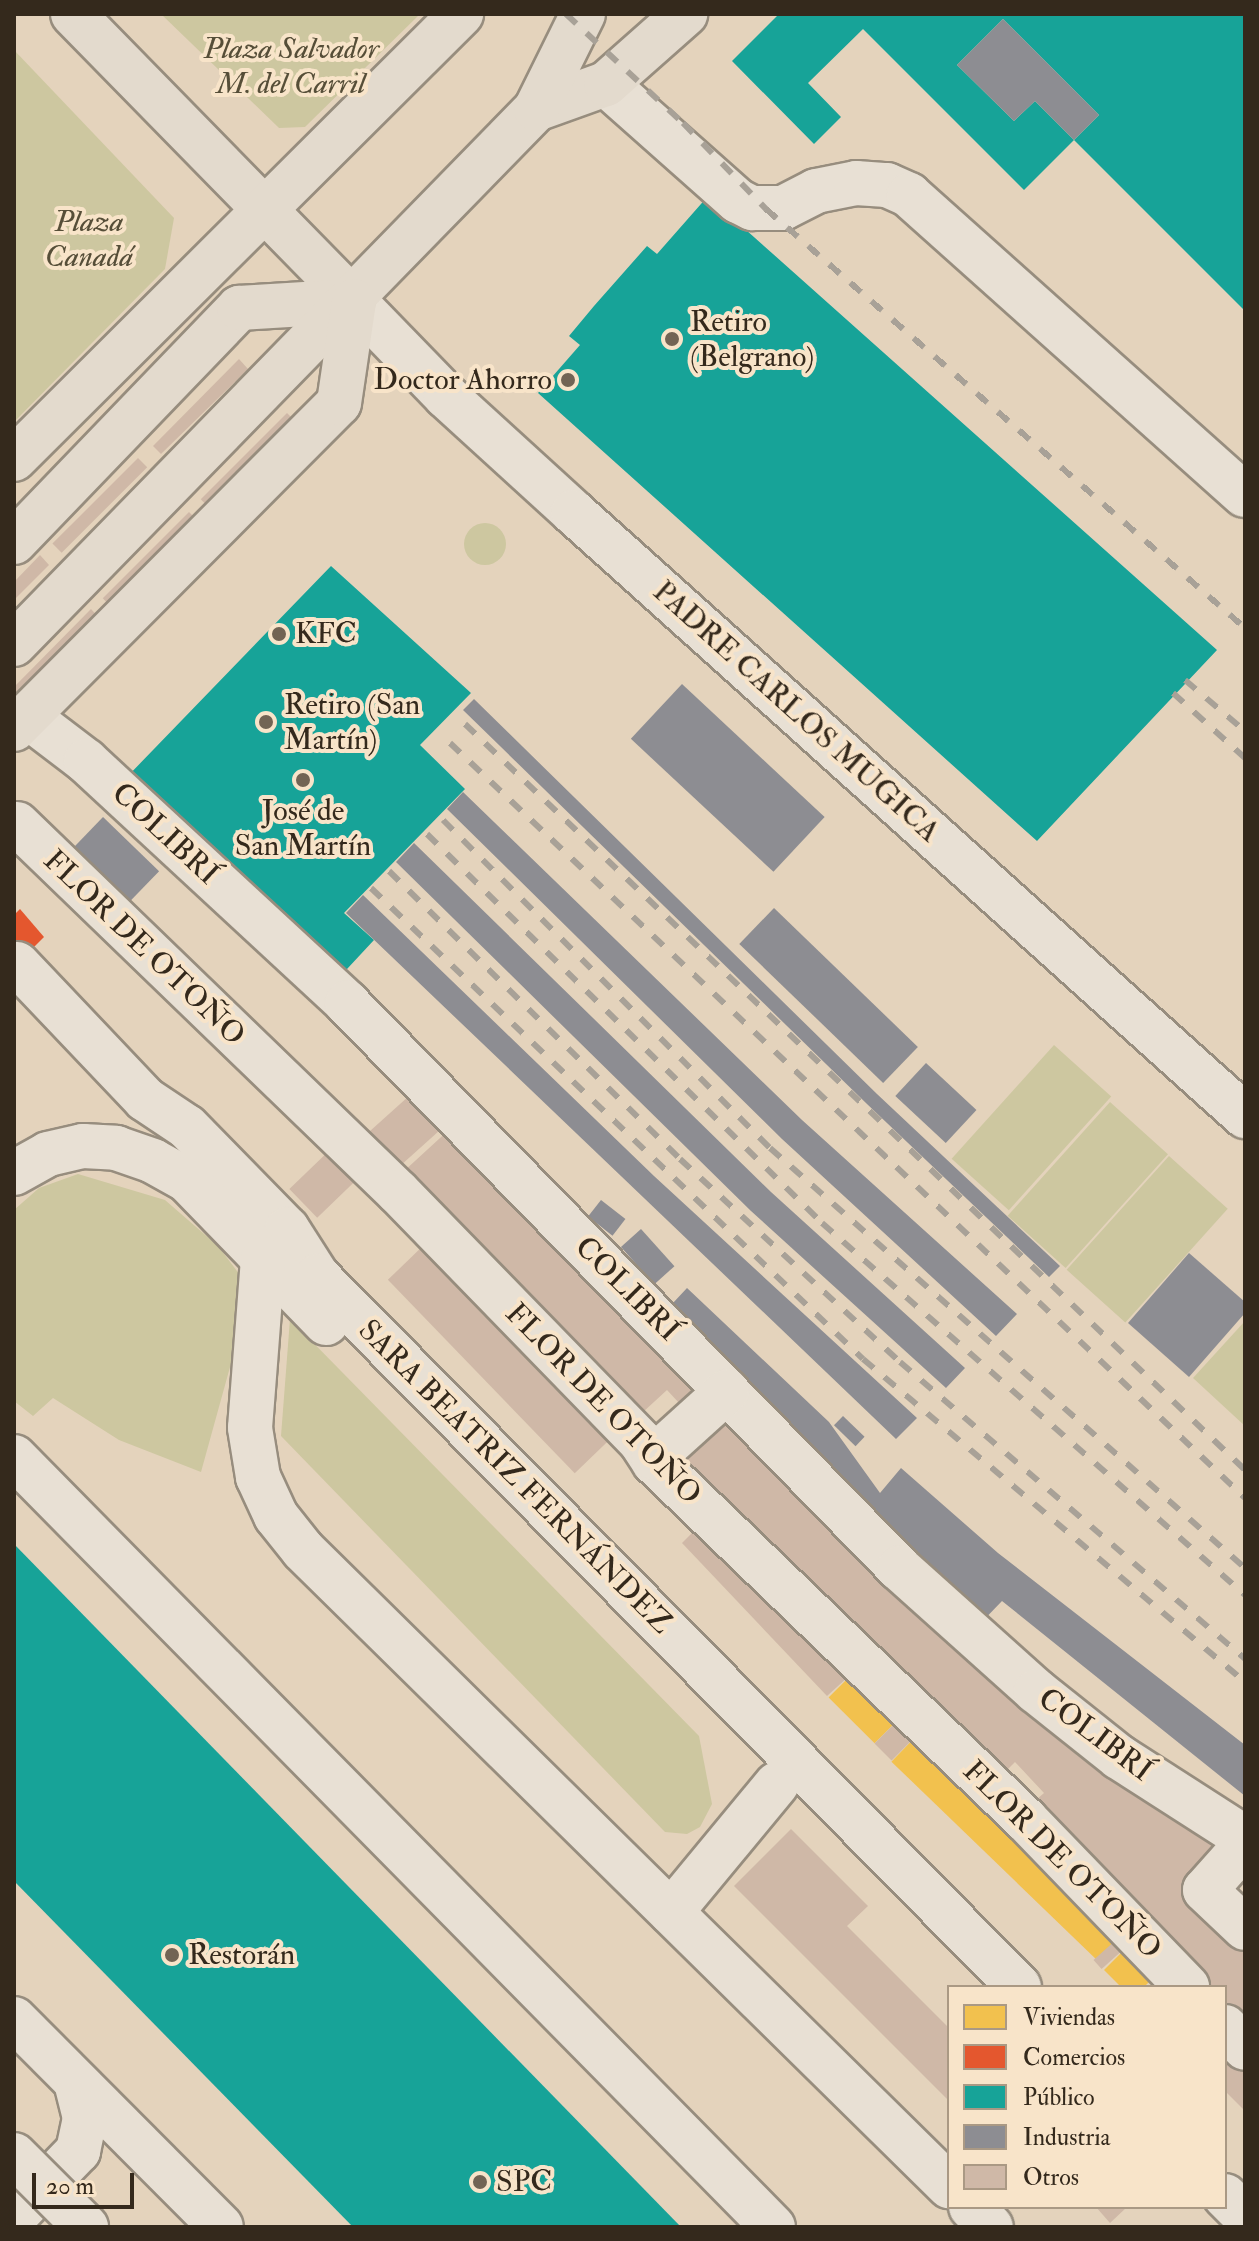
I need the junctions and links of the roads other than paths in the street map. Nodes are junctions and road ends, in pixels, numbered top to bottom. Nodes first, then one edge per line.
1 (73, 14) edge
2 (461, 14) edge
3 (583, 14) edge
4 (685, 14) edge
5 (606, 84) junction
6 (536, 109) junction
7 (265, 209) junction
8 (354, 301) junction
9 (14, 459) edge
10 (1245, 495) edge
11 (14, 542) edge
12 (14, 644) edge
13 (21, 722) edge
14 (17, 824) dead end
15 (17, 964) dead end
16 (1245, 1116) edge
17 (14, 1173) edge
18 (263, 1259) junction
19 (727, 1391) junction
20 (14, 1457) edge
21 (654, 1457) junction
22 (777, 1784) junction
23 (1245, 1838) edge
24 (1245, 1845) edge
25 (671, 1912) junction
26 (1245, 1928) edge
27 (976, 1985) edge
28 (1017, 1985) edge
29 (1185, 1985) edge
30 (14, 2019) edge
31 (1227, 2029) edge
32 (1245, 2048) edge
33 (76, 2082) junction
34 (14, 2155) edge
35 (947, 2180) edge
36 (1227, 2198) edge
37 (974, 2209) edge
38 (1197, 2209) edge
39 (15, 2214) edge
40 (1245, 2216) edge
41 (86, 2227) edge
42 (221, 2227) edge
43 (773, 2227) edge
44 (991, 2227) edge
45 (1215, 2227) edge

1 - 7 main road
2 - 7 main road
3 - 6 main road
4 - 5 main road
5 - 6 main road
5 - 10 street
6 - 8 main road
7 - 8 main road
7 - 9 main road
8 - 11 main road
8 - 12 main road
8 - 13 main road
8 - 16 street, PADRE CARLOS MUGICA
13 - 19 street, COLIBRÍ
14 - 21 street, FLOR DE OTOÑO
15 - 28 street, SARA BEATRIZ FERNÁNDEZ
17 - 18 street
18 - 22 street
18 - 25 street
19 - 21 street
19 - 23 street, COLIBRÍ
20 - 43 street
21 - 29 street, FLOR DE OTOÑO
22 - 25 street
22 - 27 street
24 - 26 street
25 - 35 street
30 - 33 street
31 - 32 street
33 - 39 street
33 - 42 street
34 - 41 street, bridge
36 - 40 street
37 - 44 street
38 - 45 street

